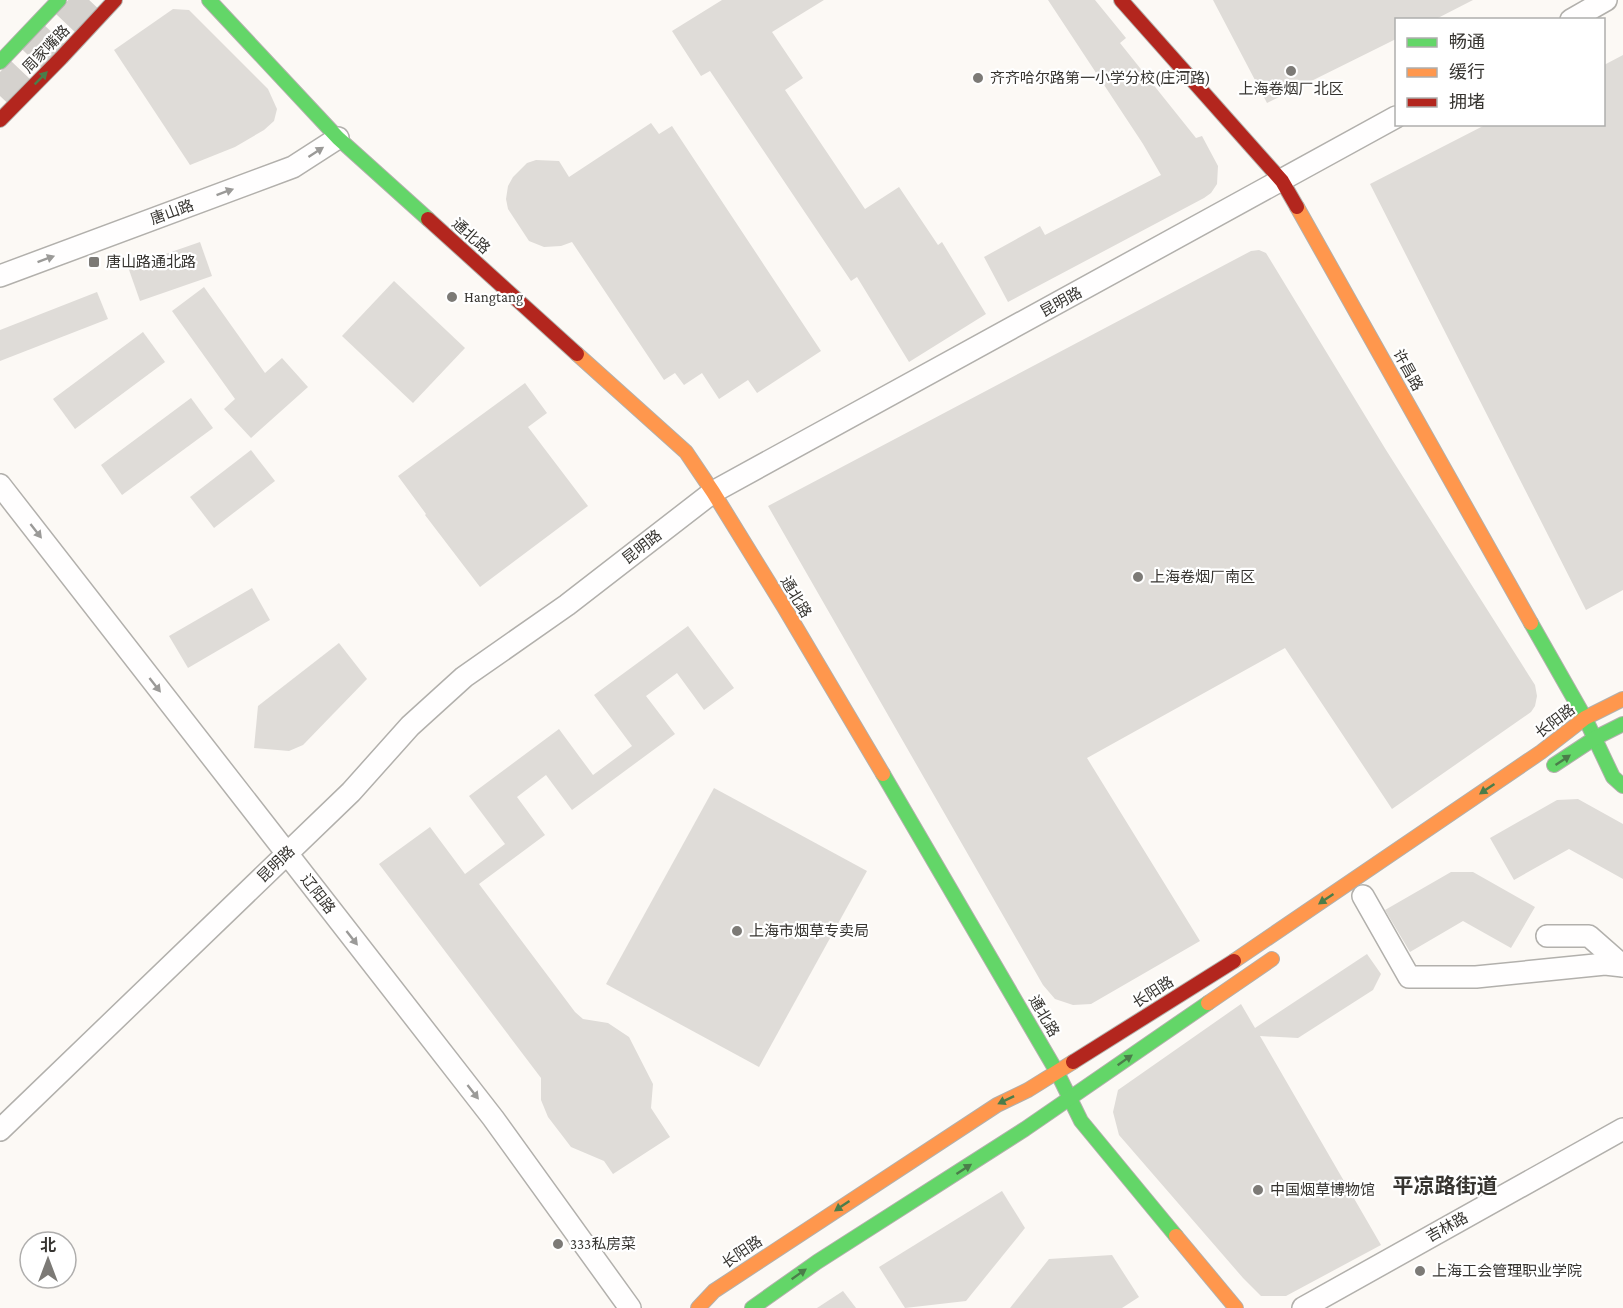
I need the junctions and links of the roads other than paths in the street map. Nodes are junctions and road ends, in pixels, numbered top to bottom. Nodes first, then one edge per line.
1 (59, 0) edge
2 (115, 0) edge
3 (209, 0) edge
4 (1121, 0) edge
5 (1606, 0) edge
6 (1574, 18) edge
7 (0, 62) edge
8 (1395, 118) edge
9 (0, 120) edge
10 (338, 138) junction
11 (1282, 181) junction
12 (0, 276) edge
13 (0, 485) edge
14 (713, 492) junction
15 (1623, 699) edge
16 (1585, 718) junction
17 (1623, 724) edge
18 (1595, 738) junction
19 (1546, 771) dead end
20 (1623, 786) edge
21 (287, 855) junction
22 (1363, 896) dead end
23 (1547, 936) dead end
24 (1285, 950) dead end
25 (1623, 966) edge
26 (1057, 1072) junction
27 (1070, 1098) junction
28 (1623, 1129) edge
29 (0, 1130) edge
30 (630, 1308) edge
31 (698, 1308) edge
32 (752, 1308) edge
33 (1236, 1308) edge
34 (1303, 1308) edge

1 - 7 street, 周家嘴路
9 -> 2 street, 周家嘴路
3 - 10 street, 通北路
4 - 11 street, 许昌路
5 - 6 street
8 - 11 street, 昆明路
12 -> 10 street, 唐山路
10 - 14 street, 通北路
11 - 14 street, 昆明路
11 - 16 street, 许昌路
13 -> 21 street, 辽阳路
14 - 21 street, 昆明路
14 - 26 street, 通北路
15 - 16 street, 长阳路
16 - 18 street, 许昌路
16 -> 26 street, 长阳路
17 - 18 street
19 -> 18 street
18 - 20 street, 许昌路
21 - 29 street, 昆明路
21 -> 30 street, 辽阳路
22 - 25 street
23 - 25 street
27 -> 24 street
26 - 27 street, 通北路
26 -> 31 street, 长阳路
32 -> 27 street
27 - 33 street, 通北路
28 - 34 street, 吉林路

